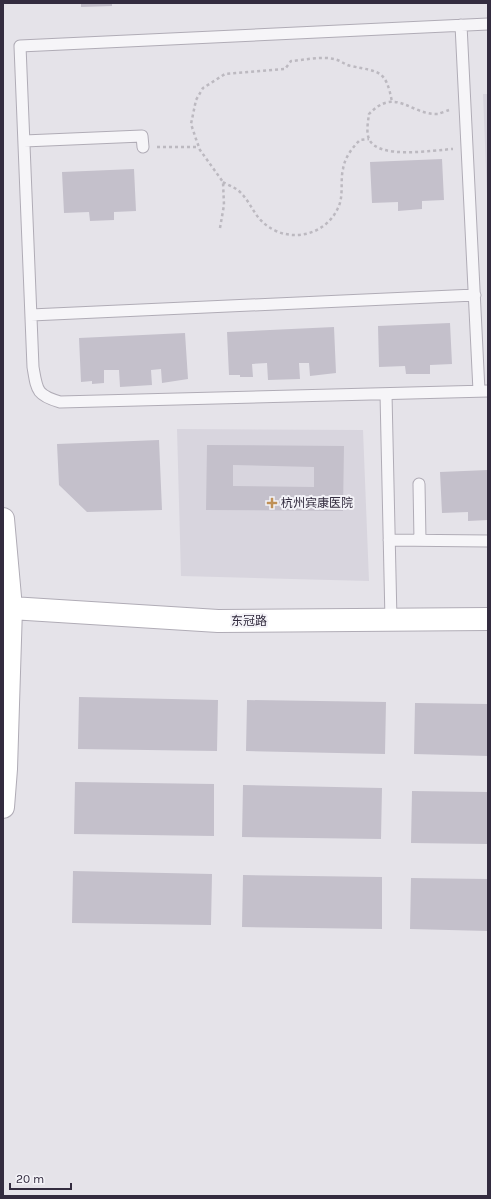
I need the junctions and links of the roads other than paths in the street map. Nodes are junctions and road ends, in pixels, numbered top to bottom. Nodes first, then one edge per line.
1 (488, 24) edge
2 (461, 25) junction
3 (24, 141) junction
4 (143, 147) road end
5 (475, 295) junction
6 (31, 315) junction
7 (484, 391) edge
8 (386, 394) junction
9 (419, 484) dead end
10 (3, 518) edge
11 (389, 540) junction
12 (420, 540) junction
13 (488, 541) edge
14 (6, 608) edge
15 (488, 619) edge
16 (391, 620) junction
17 (3, 807) edge

1 - 2 lane
2 - 3 lane
2 - 5 lane
3 - 4 lane
3 - 6 lane
5 - 6 lane
5 - 7 lane
6 - 8 lane
7 - 8 lane
8 - 11 lane
9 - 12 lane
10 - 14 main road
11 - 12 lane
11 - 16 lane
12 - 13 lane
14 - 16 main road, 东冠路
14 - 17 main road
15 - 16 main road, 东冠路

